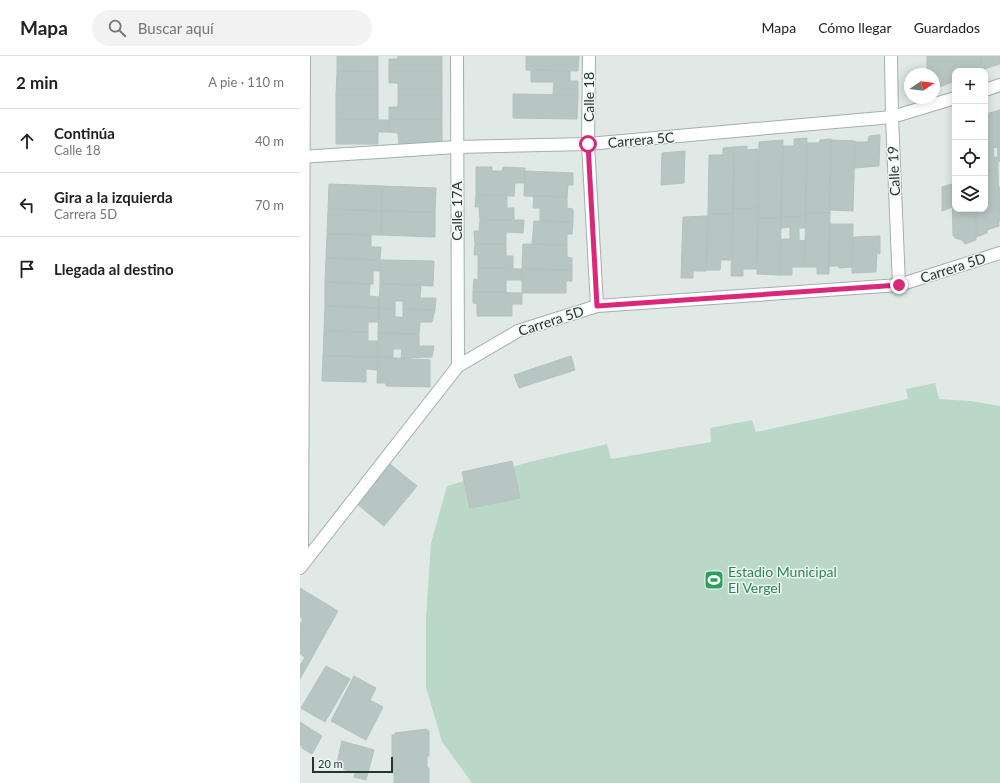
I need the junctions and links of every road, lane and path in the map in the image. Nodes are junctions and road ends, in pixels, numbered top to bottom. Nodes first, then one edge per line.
1 (304, 56) edge
2 (457, 56) edge
3 (589, 56) edge
4 (890, 56) edge
5 (1000, 85) edge
6 (988, 89) edge
7 (952, 99) edge
8 (892, 117) junction
9 (588, 144) junction
10 (457, 147) junction
11 (302, 157) edge
12 (1000, 253) edge
13 (899, 285) junction
14 (597, 306) junction
15 (458, 366) junction
16 (301, 567) edge

1 - 11 street
2 - 10 street, Calle 17A
3 - 9 street, Calle 18
4 - 8 street, Calle 19
5 - 6 street
7 - 8 street, Carrera 5C
8 - 9 street, Carrera 5C
8 - 13 street, Calle 19
9 - 10 street, Carrera 5C
9 - 14 street, Calle 18
10 - 11 street, Carrera 5C
10 - 15 street, Calle 17A
11 - 16 street
12 - 13 street, Carrera 5D
13 - 14 street, Carrera 5D
14 - 15 street, Carrera 5D
15 - 16 street, Carrera 5D

